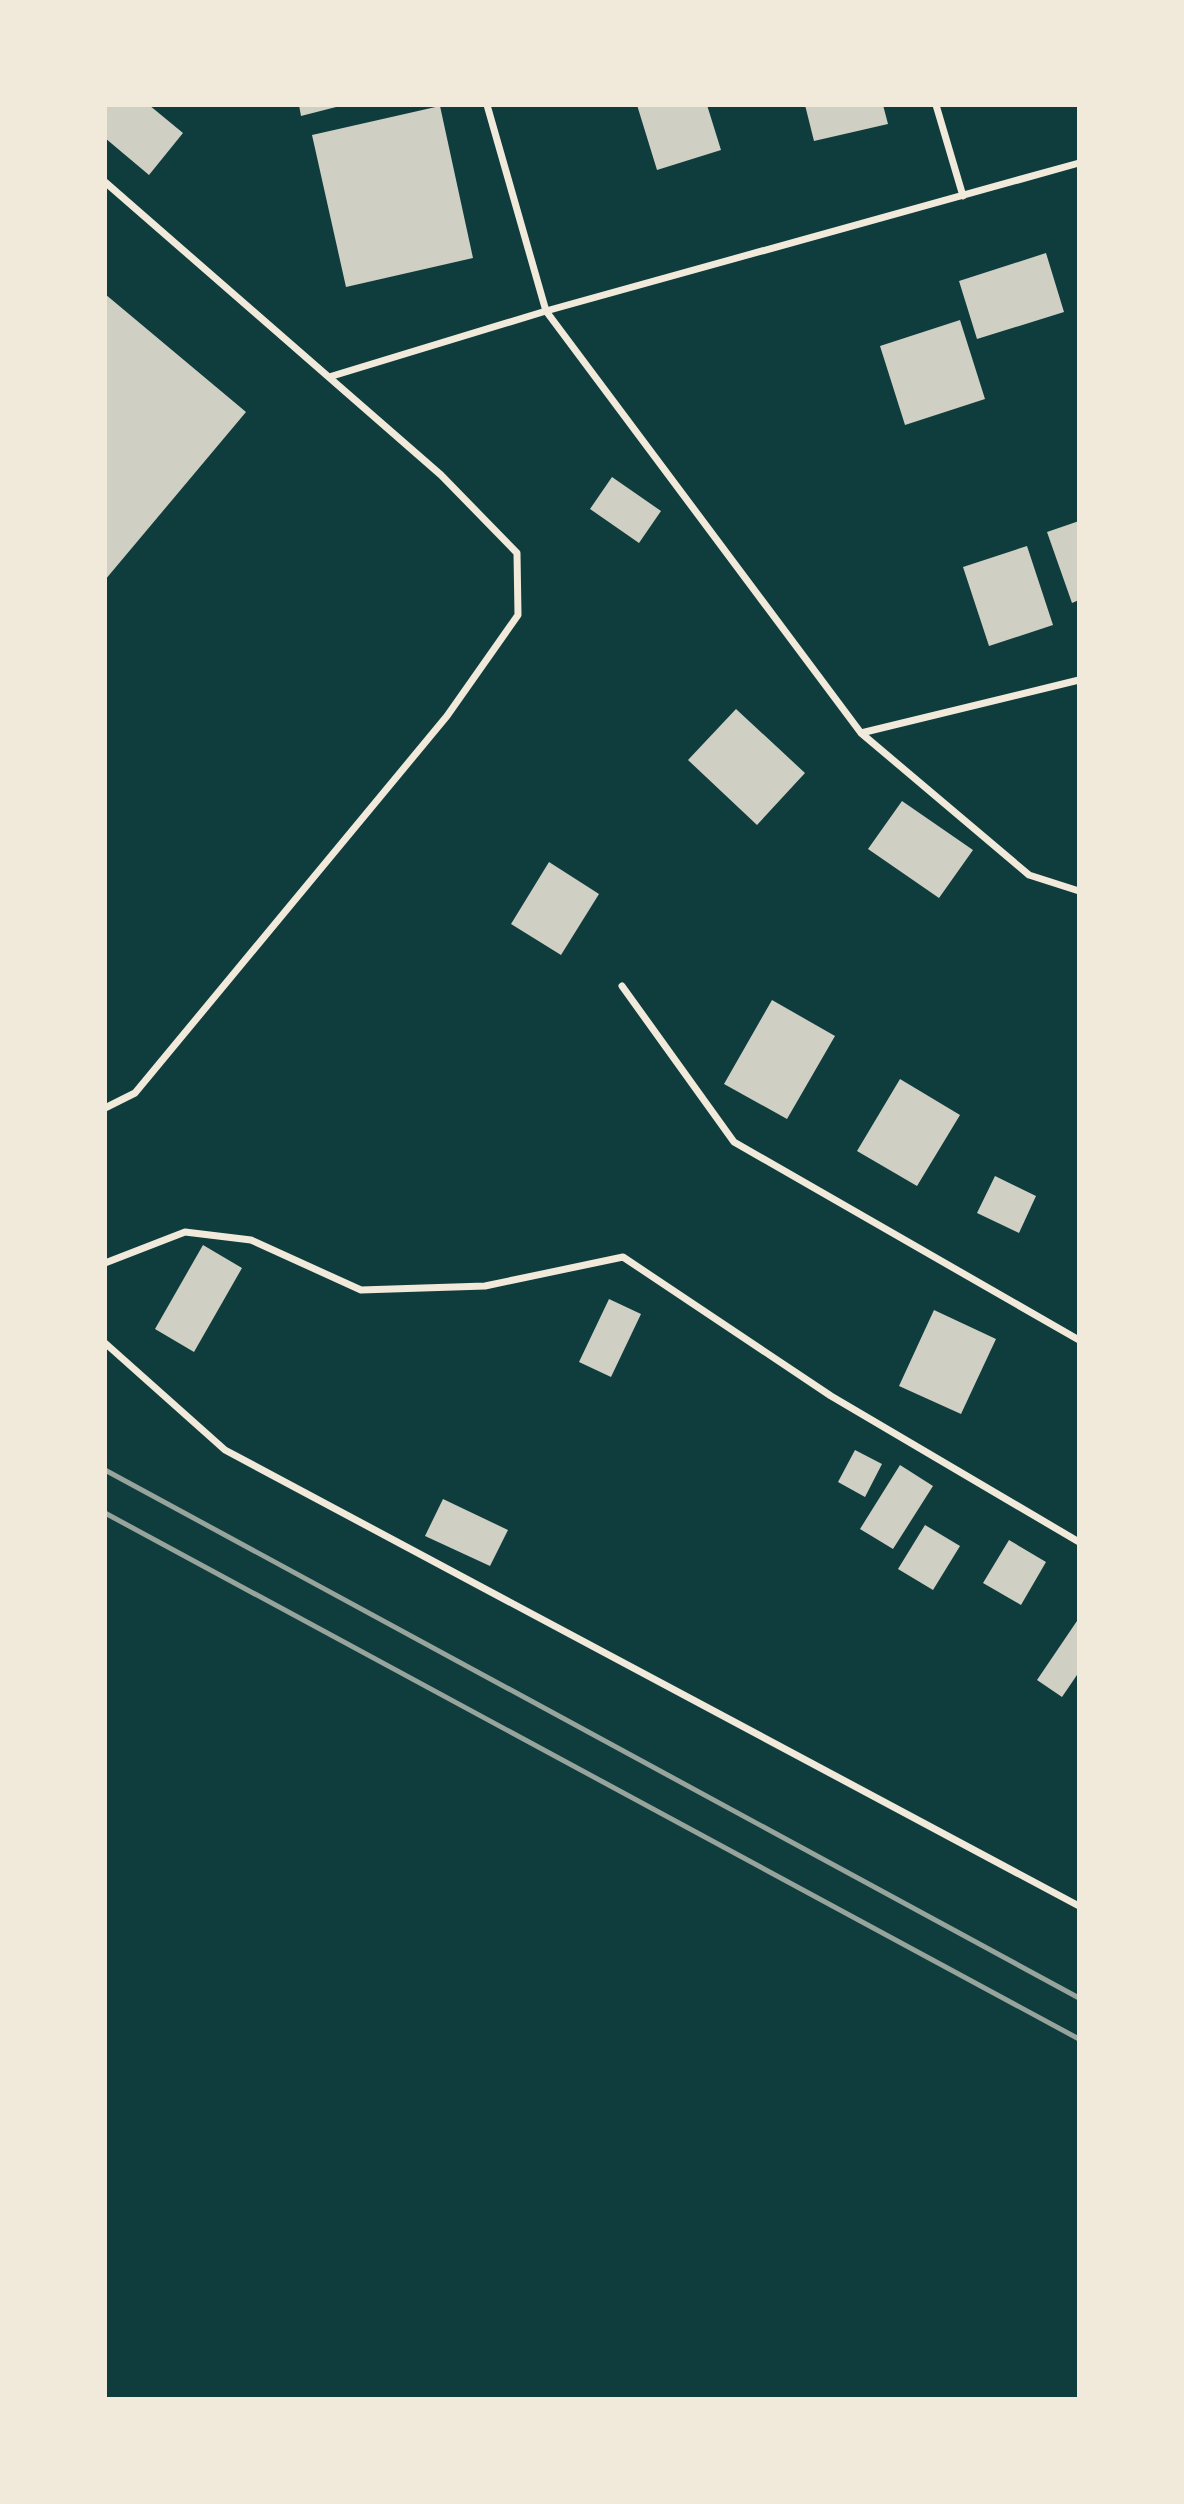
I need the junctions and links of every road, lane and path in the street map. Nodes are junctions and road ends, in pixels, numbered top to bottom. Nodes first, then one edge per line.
1 (486, 105) edge
2 (936, 105) edge
3 (1079, 163) edge
4 (105, 182) edge
5 (963, 196) junction
6 (546, 311) junction
7 (328, 377) junction
8 (1079, 680) edge
9 (861, 733) junction
10 (1079, 891) edge
11 (622, 986) dead end
12 (105, 1108) edge
13 (105, 1263) edge
14 (1079, 1340) edge
15 (105, 1343) edge
16 (1079, 1542) edge
17 (1079, 1906) edge

1 - 6 street
2 - 5 street
3 - 5 street
4 - 7 street
5 - 6 street
6 - 7 street
6 - 9 street
7 - 12 street
8 - 9 street
9 - 10 street
11 - 14 street
13 - 16 street
15 - 17 street

